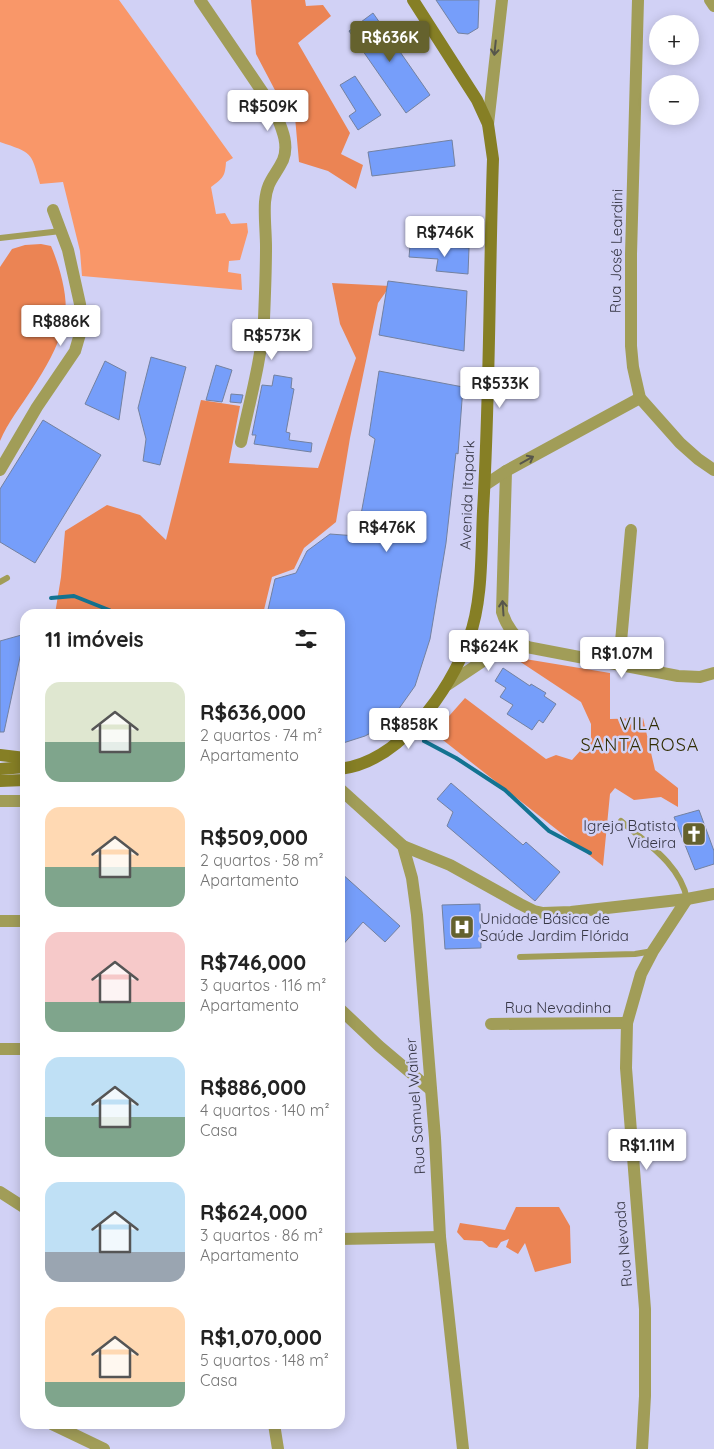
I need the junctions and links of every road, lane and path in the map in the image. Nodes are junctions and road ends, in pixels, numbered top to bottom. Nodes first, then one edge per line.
1 (200, 0) edge
2 (413, 0) edge
3 (502, 0) edge
4 (638, 0) edge
5 (710, 0) edge
6 (714, 6) edge
7 (488, 124) junction
8 (54, 210) dead end
9 (61, 231) junction
10 (0, 238) edge
11 (640, 398) junction
12 (242, 442) dead end
13 (0, 470) edge
14 (714, 470) edge
15 (506, 471) junction
16 (485, 485) junction
17 (631, 530) dead end
18 (7, 578) dead end
19 (0, 582) edge
20 (512, 633) junction
21 (527, 647) junction
22 (507, 651) junction
23 (619, 664) junction
24 (714, 673) edge
25 (447, 686) junction
26 (0, 755) edge
27 (20, 757) edge
28 (20, 768) edge
29 (345, 768) edge
30 (0, 769) edge
31 (20, 780) edge
32 (0, 781) edge
33 (345, 794) edge
34 (0, 801) edge
35 (20, 801) edge
36 (345, 801) edge
37 (354, 802) junction
38 (621, 821) dead end
39 (404, 846) junction
40 (714, 894) edge
41 (687, 899) junction
42 (0, 921) edge
43 (20, 921) edge
44 (653, 951) junction
45 (520, 957) dead end
46 (345, 1014) edge
47 (626, 1023) junction
48 (490, 1024) dead end
49 (0, 1049) edge
50 (20, 1049) edge
51 (430, 1090) junction
52 (0, 1192) edge
53 (20, 1205) edge
54 (440, 1237) junction
55 (345, 1239) edge
56 (62, 1429) edge
57 (275, 1429) edge
58 (104, 1449) edge
59 (278, 1449) edge
60 (463, 1449) edge
61 (642, 1449) edge

1 - 12 street
2 - 7 main road, Avenida Itapark
3 -> 7 street
4 - 11 street, Rua José Leardini
5 - 6 street
7 - 16 main road, Avenida Itapark
8 - 9 street
9 - 10 lane
9 - 13 street
11 - 14 street, Rua José Leardini
15 -> 11 street
15 - 16 street
20 -> 15 street
16 - 25 main road, Avenida Itapark
17 - 23 street
18 - 19 lane
20 - 21 street
20 - 22 street
21 - 22 street
21 - 23 street
22 - 25 street
23 - 24 street
25 - 29 main road, Avenida Itapark
26 - 27 main road
28 - 30 main road
31 - 32 main road
33 - 37 street
34 - 35 street
36 - 37 street
37 - 39 street
38 - 41 lane
39 - 41 street
39 - 51 street, Rua Samuel Wainer
40 - 41 street
41 - 44 street, Rua Nevada
42 - 43 street
44 - 45 lane
44 - 47 street, Rua Nevada
46 - 51 street
47 - 48 street, Rua Nevadinha
47 - 61 street, Rua Nevada
49 - 50 street
51 - 54 street, Rua Samuel Wainer
52 - 53 street
54 - 55 street
54 - 60 street, Rua Samuel Wainer
56 - 58 street
57 - 59 street

